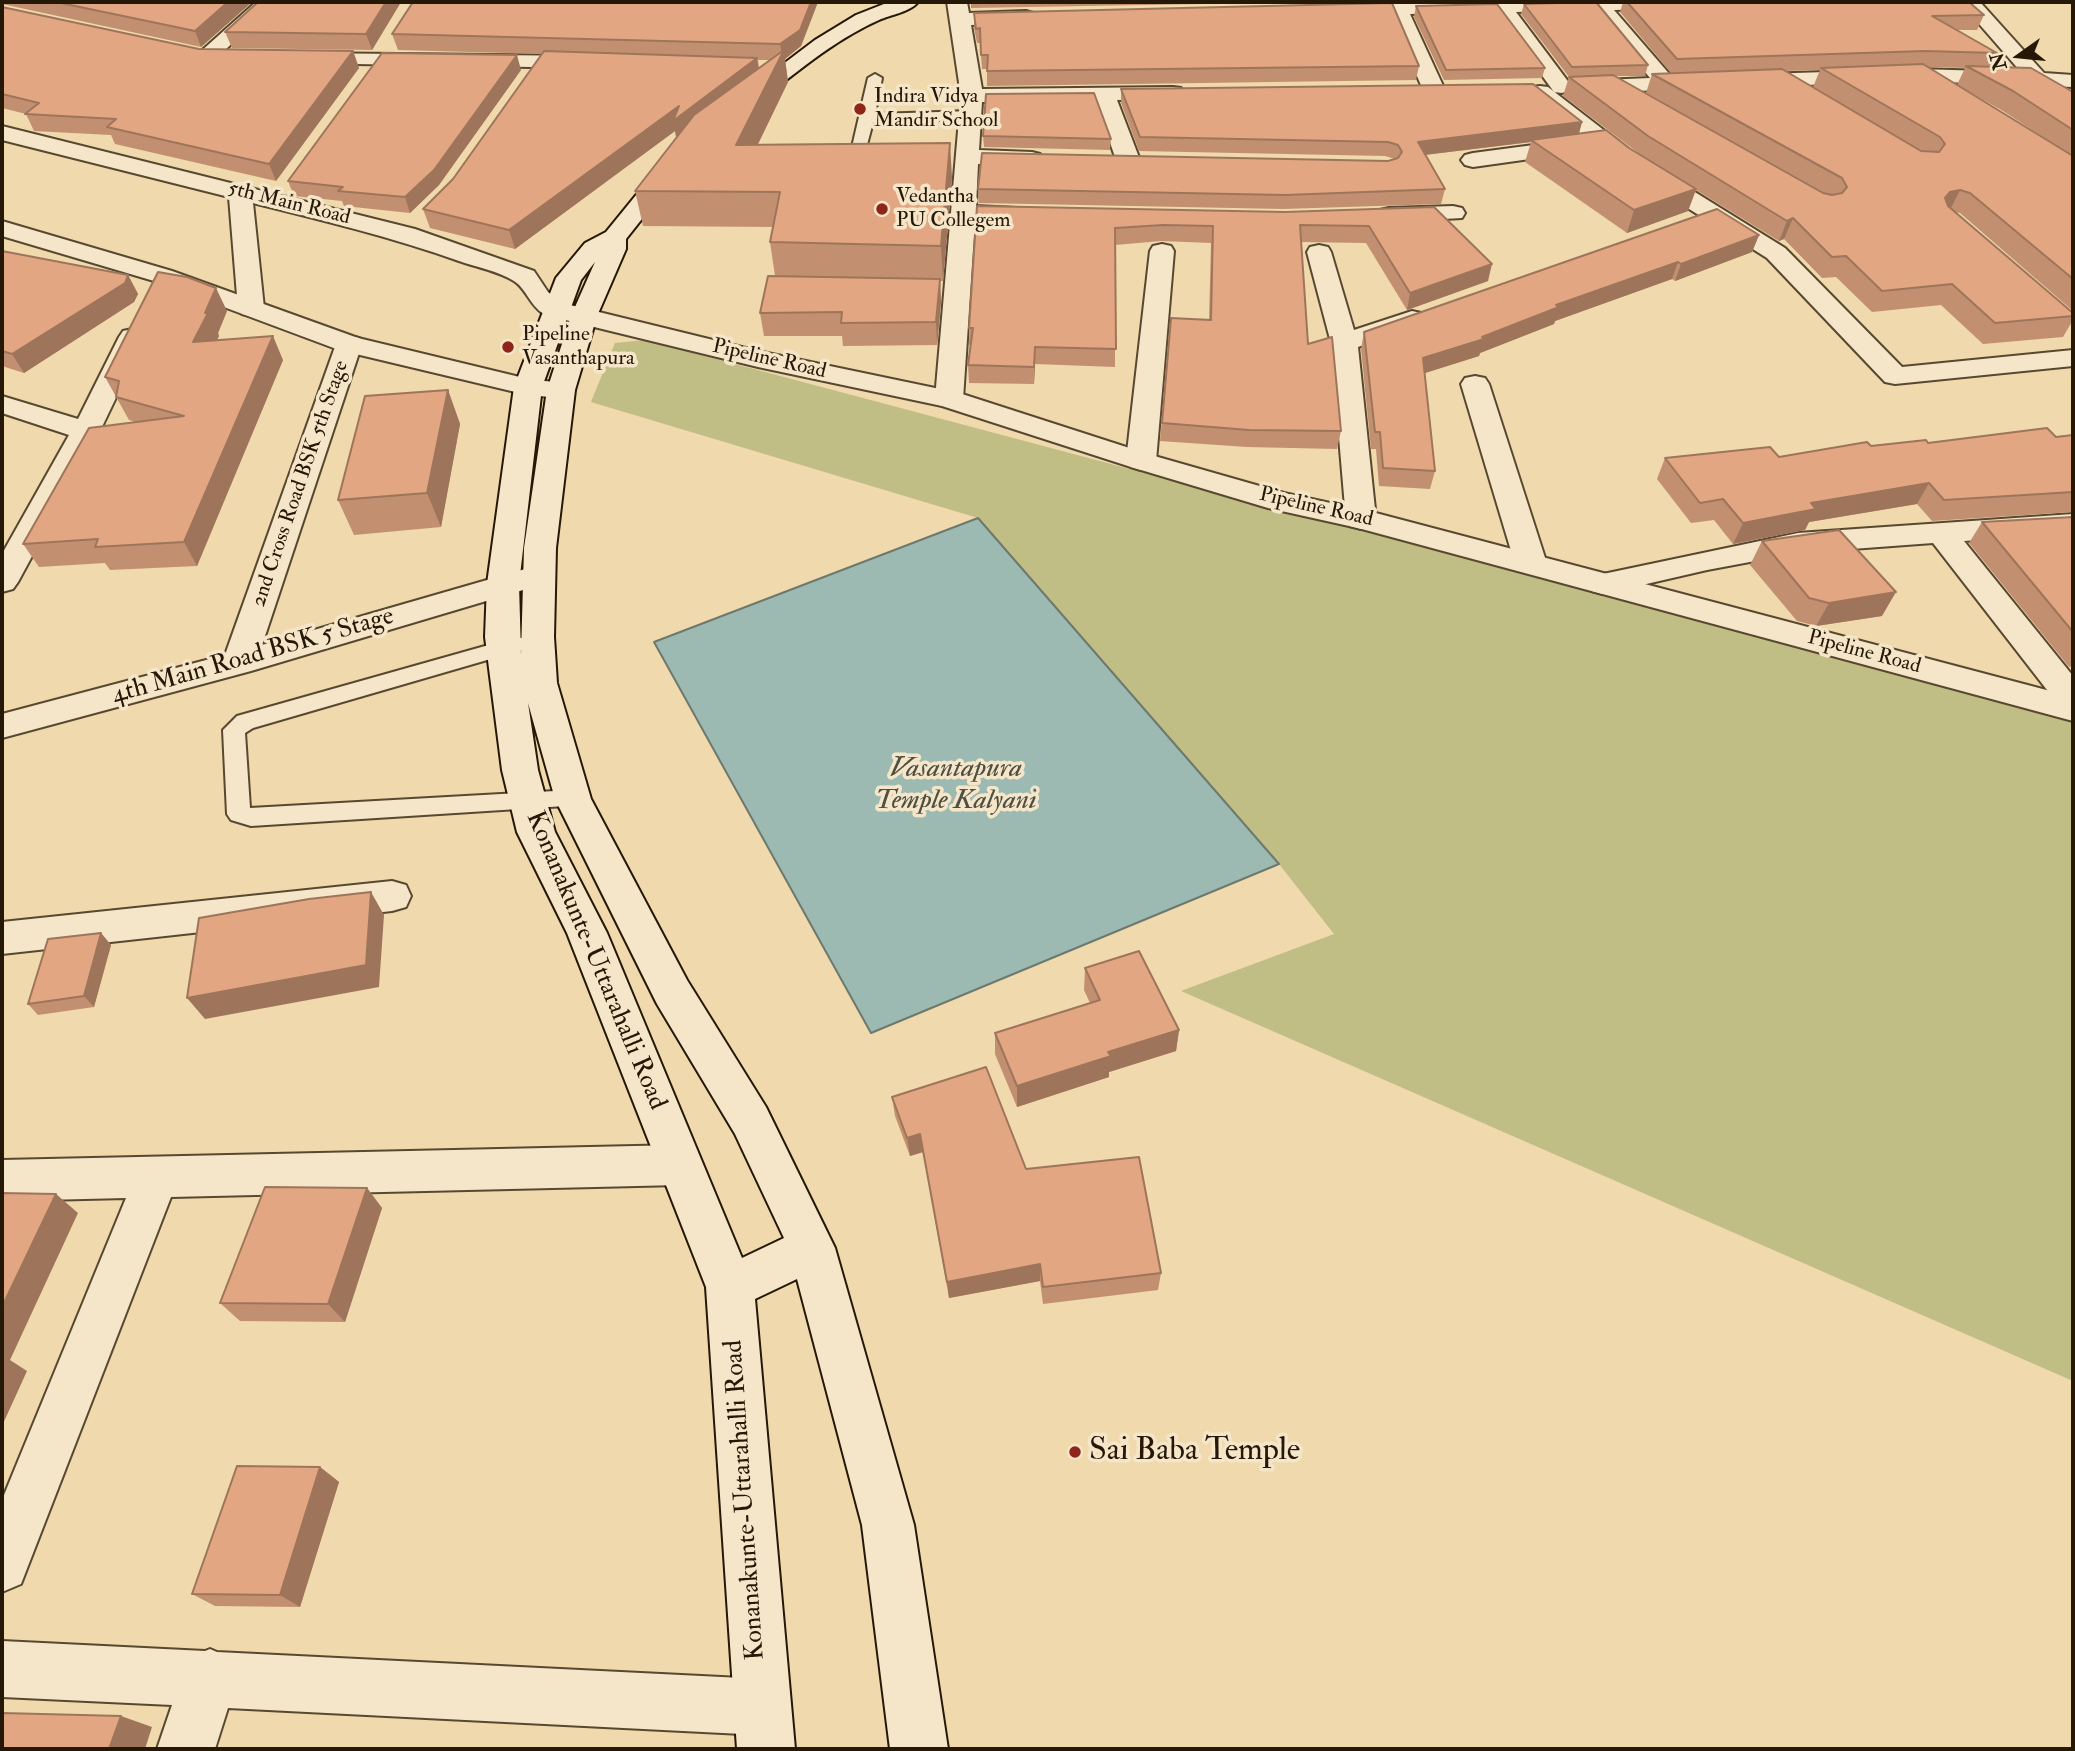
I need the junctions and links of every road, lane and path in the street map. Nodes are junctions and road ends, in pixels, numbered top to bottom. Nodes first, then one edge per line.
1 (267, 2) edge
2 (908, 2) edge
3 (1686, 2) edge
4 (1970, 2) edge
5 (1599, 4) junction
6 (1501, 6) junction
7 (1398, 9) junction
8 (958, 10) edge
9 (1316, 10) edge
10 (1042, 17) edge
11 (392, 37) edge
12 (232, 58) edge
13 (285, 59) edge
14 (378, 61) junction
15 (541, 61) junction
16 (610, 63) edge
17 (762, 68) edge
18 (789, 69) junction
19 (1918, 75) junction
20 (875, 78) dead end
21 (2038, 79) junction
22 (1780, 80) junction
23 (2073, 81) edge
24 (362, 82) edge
25 (526, 83) edge
26 (1666, 84) junction
27 (1613, 86) junction
28 (1562, 87) junction
29 (1459, 89) edge
30 (1407, 90) edge
31 (1434, 90) junction
32 (1200, 93) edge
33 (1104, 94) junction
34 (1961, 100) edge
35 (1815, 101) edge
36 (972, 106) junction
37 (1648, 106) edge
38 (723, 118) edge
39 (867, 118) junction
40 (2, 133) edge
41 (1605, 142) junction
42 (682, 153) edge
43 (968, 157) junction
44 (1048, 159) edge
45 (856, 160) edge
46 (1101, 160) edge
47 (1128, 160) junction
48 (1473, 160) dead end
49 (1155, 161) edge
50 (292, 179) edge
51 (240, 192) junction
52 (276, 201) junction
53 (964, 212) junction
54 (1453, 213) dead end
55 (1047, 214) edge
56 (1712, 214) junction
57 (1362, 216) edge
58 (1685, 223) edge
59 (2, 228) edge
60 (1162, 251) dead end
61 (1319, 252) dead end
62 (930, 291) edge
63 (957, 292) junction
64 (153, 296) junction
65 (251, 308) junction
66 (1436, 311) edge
67 (571, 313) junction
68 (1343, 343) junction
69 (349, 344) junction
70 (2073, 358) edge
71 (1475, 384) dead end
72 (545, 388) junction
73 (949, 399) junction
74 (2, 404) edge
75 (86, 431) junction
76 (1141, 461) junction
77 (1361, 519) junction
78 (2073, 524) edge
79 (1941, 533) junction
80 (1531, 564) junction
81 (5, 571) edge
82 (521, 580) junction
83 (1603, 583) junction
84 (521, 643) junction
85 (239, 663) junction
86 (2073, 699) edge
87 (2073, 709) edge
88 (2, 726) edge
89 (551, 801) junction
90 (392, 896) dead end
91 (2, 938) edge
92 (680, 1165) junction
93 (157, 1176) junction
94 (2, 1180) edge
95 (812, 1248) junction
96 (730, 1287) junction
97 (2, 1565) edge
98 (2, 1669) edge
99 (210, 1677) junction
100 (764, 1728) edge
101 (186, 1749) edge
102 (919, 1749) edge

1 - 12 street
2 - 18 street
3 - 5 street
4 - 21 street
5 - 6 street
5 - 26 street
6 - 7 street
6 - 28 street
7 - 9 street
7 - 31 street
8 - 10 street
8 - 36 street
11 - 14 street
13 - 14 street
14 - 15 street
14 - 24 street
15 - 16 street
15 - 25 street
17 - 18 street
18 - 38 street
19 - 21 street
19 - 22 street
19 - 34 street
20 - 39 lane
21 - 23 street
22 - 26 street
22 - 35 street
26 - 27 street
27 - 28 street
27 - 37 street
28 - 41 street
29 - 31 street
30 - 31 street
32 - 33 street
33 - 36 street
33 - 47 street
36 - 39 lane
36 - 43 street
39 - 45 lane
40 - 51 street, 5th Main Road
41 - 48 street
41 - 56 street
42 - 67 street
43 - 44 street
43 - 53 street
46 - 47 street
47 - 49 street
50 - 52 street
51 - 52 street, 5th Main Road
51 - 65 street
52 - 67 street, 5th Main Road
53 - 55 street
53 - 63 street
54 - 57 street
56 - 58 street
56 - 70 street
59 - 64 street
60 - 76 street
61 - 68 street
62 - 63 street
63 - 73 street
64 - 65 street
64 - 75 street
65 - 69 street
66 - 68 street
67 - 72 street
67 - 73 street, Pipeline Road
68 - 77 street
69 - 72 street
69 - 85 street, 2nd Cross Road BSK 5th Stage
71 - 80 street
72 - 82 street
73 - 76 street, Pipeline Road
74 - 75 street
75 - 81 street
76 - 77 street, Pipeline Road
77 - 80 street, Pipeline Road
78 - 79 street
79 - 83 street
79 - 86 street
80 - 83 street, Pipeline Road
82 - 84 street
82 - 85 street, 4th Main Road BSK 5 Stage
83 - 87 street, Pipeline Road
84 - 89 street
84 - 89 lane
85 - 88 street, 4th Main Road BSK 5 Stage
89 - 92 street, Konanakunte-Uttarahalli Road
89 - 95 street
90 - 91 street
92 - 93 street
92 - 96 street, Konanakunte-Uttarahalli Road
93 - 94 street
93 - 97 street
95 - 96 street
95 - 102 street
96 - 100 street, Konanakunte-Uttarahalli Road
98 - 99 street
99 - 100 street
99 - 101 street

